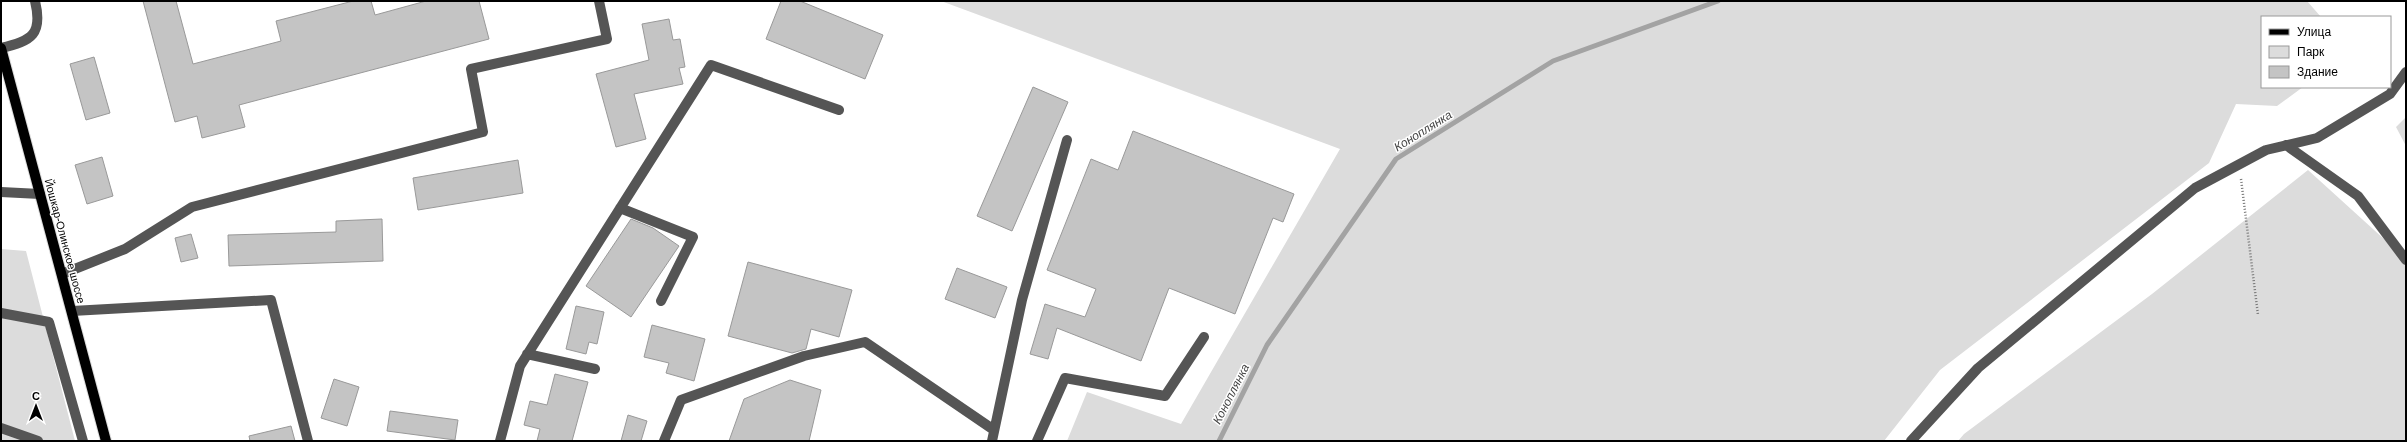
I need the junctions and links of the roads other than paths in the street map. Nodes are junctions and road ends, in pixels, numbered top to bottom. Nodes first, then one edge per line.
1 (35, 1) edge
2 (599, 1) edge
3 (1, 48) edge
4 (2406, 72) edge
5 (839, 110) dead end
6 (1067, 140) dead end
7 (2286, 145) junction
8 (1, 192) edge
9 (40, 194) junction
10 (620, 208) junction
11 (2406, 260) edge
12 (62, 274) junction
13 (661, 301) dead end
14 (72, 311) junction
15 (1, 312) edge
16 (1204, 337) dead end
17 (527, 354) junction
18 (595, 369) dead end
19 (1, 428) edge
20 (994, 430) junction
21 (38, 441) edge
22 (83, 441) edge
23 (106, 441) edge
24 (308, 441) edge
25 (500, 441) edge
26 (664, 441) edge
27 (992, 441) edge
28 (1037, 441) edge
29 (1911, 441) edge

1 - 3 street
2 - 12 street
3 - 9 main road, Йошкар-Олинское шоссе
4 - 7 street
5 - 10 street
6 - 20 street
7 - 11 street
7 - 29 street
8 - 9 street
9 - 12 main road, Йошкар-Олинское шоссе
10 - 13 street
10 - 17 street
12 - 14 main road, Йошкар-Олинское шоссе
14 - 23 main road, Йошкар-Олинское шоссе
14 - 24 street
15 - 22 street
16 - 28 street
17 - 18 street
17 - 25 street
19 - 21 street
20 - 26 street
20 - 27 street

